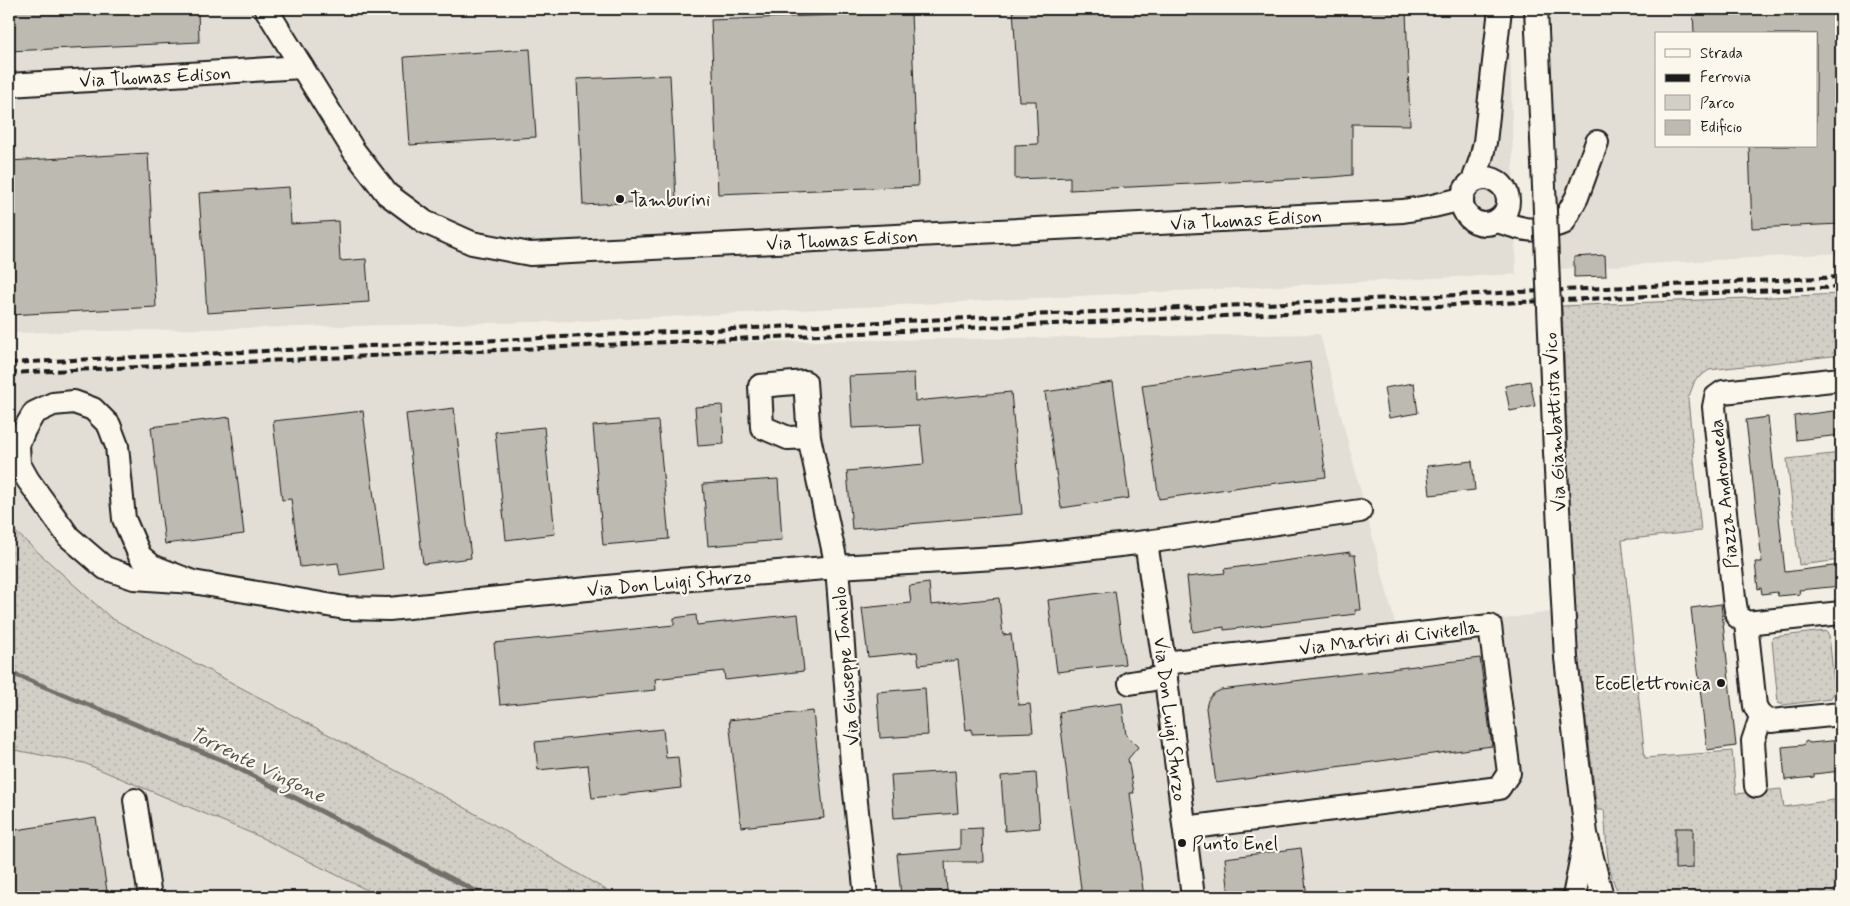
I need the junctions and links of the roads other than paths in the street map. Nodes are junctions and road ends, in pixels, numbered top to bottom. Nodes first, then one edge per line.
1 (266, 9) edge
2 (1500, 9) edge
3 (1536, 9) edge
4 (302, 67) junction
5 (9, 85) edge
6 (1597, 142) dead end
7 (1468, 200) junction
8 (1502, 213) junction
9 (1841, 379) edge
10 (809, 437) dead end
11 (1360, 511) dead end
12 (1146, 542) junction
13 (837, 567) junction
14 (193, 582) junction
15 (1841, 613) edge
16 (1746, 623) junction
17 (1165, 670) junction
18 (1130, 683) dead end
19 (1841, 714) edge
20 (1761, 717) junction
21 (1756, 786) dead end
22 (136, 800) dead end
23 (1185, 828) junction
24 (1586, 834) junction
25 (150, 897) edge
26 (866, 897) edge
27 (1193, 897) edge
28 (1574, 897) edge
29 (1602, 897) edge

1 - 4 street, Via Thomas Edison
2 - 7 street
3 - 24 street, Via Giambattista Vico, bridge
4 - 5 street, Via Thomas Edison
4 - 7 street, Via Thomas Edison
6 - 8 street
7 - 8 street
7 - 8 street
9 - 16 street, Piazza Andromeda
10 - 13 street, Via Giuseppe Toniolo
11 - 12 street, Via Don Luigi Sturzo
12 - 13 street, Via Don Luigi Sturzo
12 - 17 street, Via Don Luigi Sturzo
13 - 14 street, Via Don Luigi Sturzo
13 - 26 street, Via Giuseppe Toniolo
14 - 14 street, Via Don Luigi Sturzo
15 - 16 street
16 - 20 street, Piazza Andromeda
17 - 18 street
17 - 23 street, Via Don Luigi Sturzo
17 - 23 street, Via Martiri di Civitella
19 - 20 street
20 - 21 street
22 - 25 street
23 - 27 street, Via Don Luigi Sturzo
24 - 28 street, Via Giambattista Vico
24 - 29 street, Via Giambattista Vico

